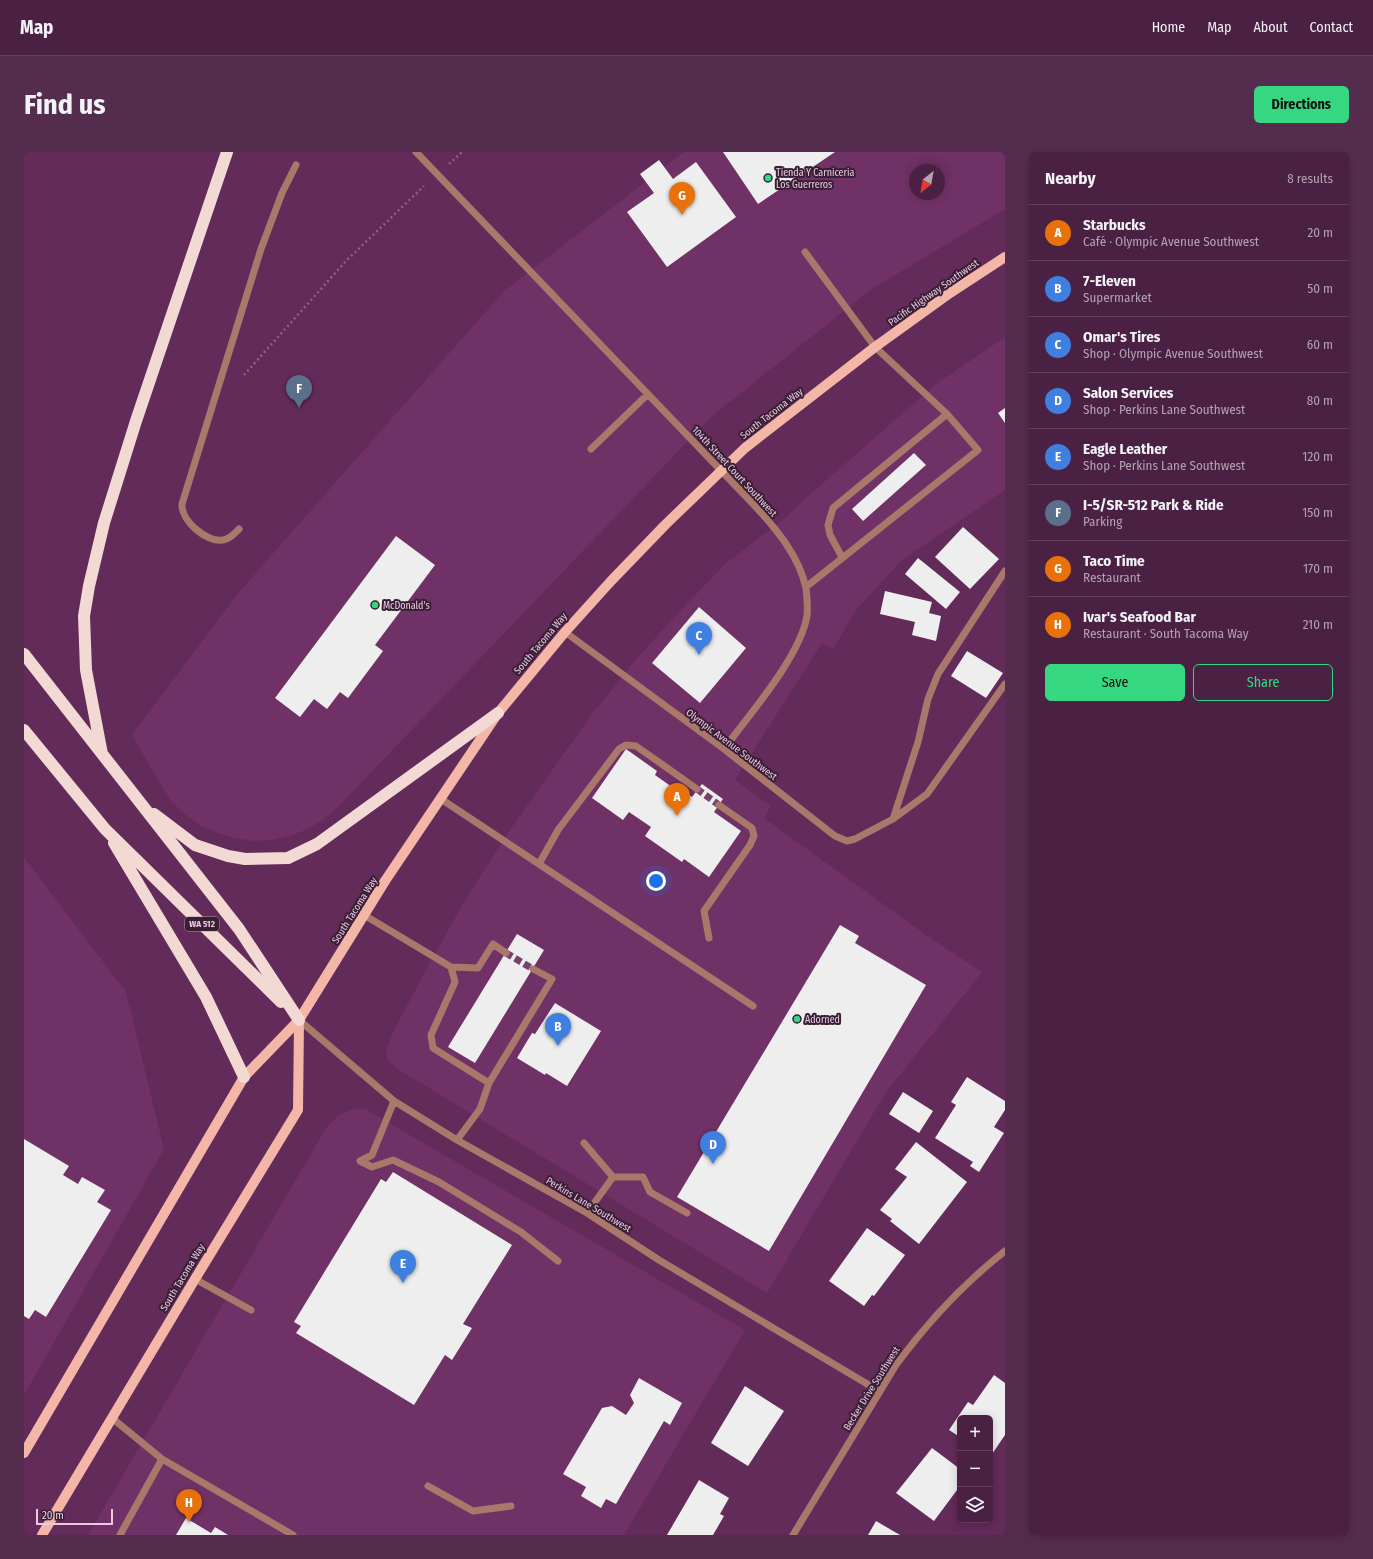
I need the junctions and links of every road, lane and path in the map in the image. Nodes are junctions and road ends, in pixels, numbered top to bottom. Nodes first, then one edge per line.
1 (227, 152) edge
2 (416, 152) edge
3 (462, 152) edge
4 (296, 165) dead end
5 (448, 165) dead end
6 (424, 186) dead end
7 (804, 252) dead end
8 (1005, 256) edge
9 (875, 347) junction
10 (244, 374) dead end
11 (648, 394) junction
12 (947, 414) junction
13 (591, 449) dead end
14 (721, 470) junction
15 (239, 529) dead end
16 (842, 557) junction
17 (1005, 570) edge
18 (806, 587) junction
19 (565, 632) junction
20 (24, 654) edge
21 (1005, 684) edge
22 (498, 713) junction
23 (24, 730) edge
24 (724, 749) junction
25 (102, 754) junction
26 (697, 790) tunnel mouth
27 (441, 799) junction
28 (142, 805) junction
29 (719, 805) tunnel mouth
30 (893, 819) junction
31 (105, 829) junction
32 (539, 864) junction
33 (364, 915) junction
34 (709, 938) dead end
35 (506, 953) tunnel mouth
36 (451, 967) junction
37 (533, 969) tunnel mouth
38 (752, 1006) dead end
39 (299, 1020) junction
40 (244, 1077) junction
41 (489, 1083) junction
42 (394, 1102) junction
43 (457, 1140) junction
44 (584, 1143) dead end
45 (613, 1177) junction
46 (587, 1213) junction
47 (687, 1213) dead end
48 (1005, 1251) edge
49 (558, 1262) dead end
50 (195, 1278) junction
51 (251, 1310) dead end
52 (879, 1391) junction
53 (112, 1418) junction
54 (27, 1440) edge
55 (24, 1453) edge
56 (162, 1459) junction
57 (428, 1486) dead end
58 (511, 1506) dead end
59 (42, 1535) edge
60 (120, 1535) edge
61 (293, 1535) edge
62 (793, 1535) edge

1 - 25 highway
2 - 11 street, 104th Street Court Southwest
3 - 5 path
4 - 15 street
6 - 10 path
7 - 9 street
8 - 9 main road, Pacific Highway Southwest
9 - 12 street
9 - 14 main road, South Tacoma Way
11 - 13 street
11 - 14 street, 104th Street Court Southwest
12 - 16 street
12 - 16 street
14 - 18 street, 104th Street Court Southwest
14 - 19 main road, South Tacoma Way
16 - 18 street
17 - 30 street
18 - 24 street, 104th Street Court Southwest
19 - 22 main road, South Tacoma Way
19 - 24 street, Olympic Avenue Southwest
20 - 25 highway, WA 512
21 - 30 street, Olympic Avenue Southwest
22 - 27 main road, South Tacoma Way
22 - 28 highway
23 - 31 highway, WA 512
24 - 30 street, Olympic Avenue Southwest
25 - 28 highway, WA 512
26 - 32 street
27 - 32 street
27 - 33 main road, South Tacoma Way
28 - 39 highway, WA 512
29 - 34 street
31 - 39 highway, WA 512
31 - 40 highway
32 - 38 street
33 - 36 street
33 - 39 main road, South Tacoma Way
35 - 36 street
36 - 41 street
37 - 41 street
39 - 40 main road, South Tacoma Way
39 - 42 street, Perkins Lane Southwest
39 - 50 main road, South Tacoma Way
40 - 54 main road, South Tacoma Way
41 - 43 street
42 - 43 street, Perkins Lane Southwest
42 - 49 street
43 - 46 street, Perkins Lane Southwest
44 - 45 street
45 - 46 street
45 - 47 street
46 - 52 street, Perkins Lane Southwest
48 - 52 street, Becker Drive Southwest
50 - 51 street
50 - 53 main road, South Tacoma Way
52 - 62 street, Becker Drive Southwest
53 - 56 street
53 - 59 main road, South Tacoma Way
54 - 55 main road, South Tacoma Way
56 - 60 street
56 - 61 street
57 - 58 street

